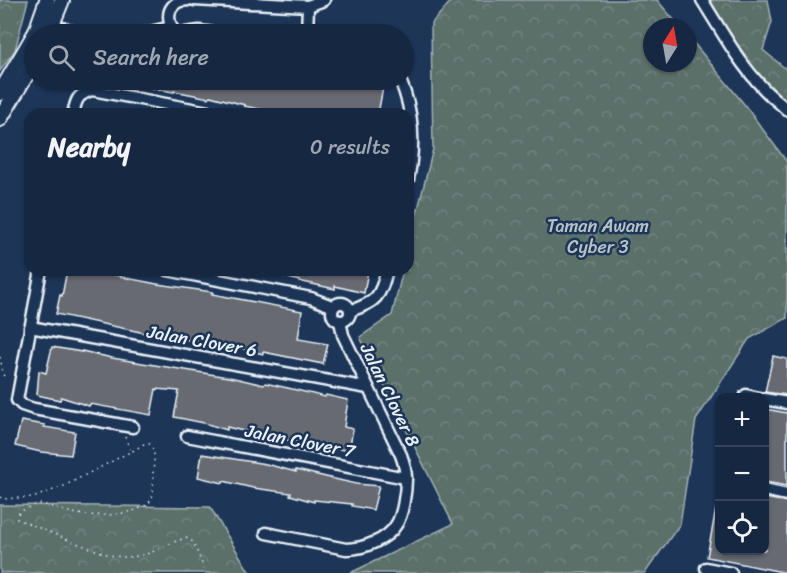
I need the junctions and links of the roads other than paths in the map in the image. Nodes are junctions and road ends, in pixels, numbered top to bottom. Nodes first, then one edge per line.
1 (47, 0) edge
2 (62, 0) edge
3 (188, 0) edge
4 (194, 0) edge
5 (324, 0) edge
6 (702, 0) edge
7 (309, 6) junction
8 (47, 24) edge
9 (49, 24) edge
10 (171, 24) edge
11 (308, 24) edge
12 (24, 53) edge
13 (24, 82) edge
14 (92, 90) edge
15 (92, 90) edge
16 (403, 90) edge
17 (0, 93) edge
18 (74, 108) edge
19 (187, 108) edge
20 (408, 108) edge
21 (787, 110) edge
22 (0, 119) edge
23 (40, 276) edge
24 (198, 276) edge
25 (385, 276) edge
26 (334, 307) junction
27 (350, 311) junction
28 (340, 321) junction
29 (30, 327) junction
30 (368, 388) junction
31 (769, 400) edge
32 (787, 403) edge
33 (133, 427) dead end
34 (188, 436) dead end
35 (406, 478) junction
36 (769, 491) edge
37 (787, 495) edge
38 (266, 533) dead end
39 (706, 568) dead end
40 (731, 573) edge

1 - 8 street
2 - 9 street
3 - 10 street
4 - 7 street
5 - 7 street
6 - 21 street
7 - 11 street
12 - 17 street
13 - 22 street
14 - 18 street
15 - 19 street
16 - 20 street
23 - 29 street
24 - 26 street
25 - 27 street
26 - 27 street
26 - 28 street
27 - 28 street
28 - 30 street, Jalan Clover 8
29 - 30 street, Jalan Clover 6
29 - 33 street
30 - 35 street, Jalan Clover 8
31 - 32 street
34 - 35 street, Jalan Clover 7
35 - 38 street, Jalan Clover 8
36 - 37 street
39 - 40 street

